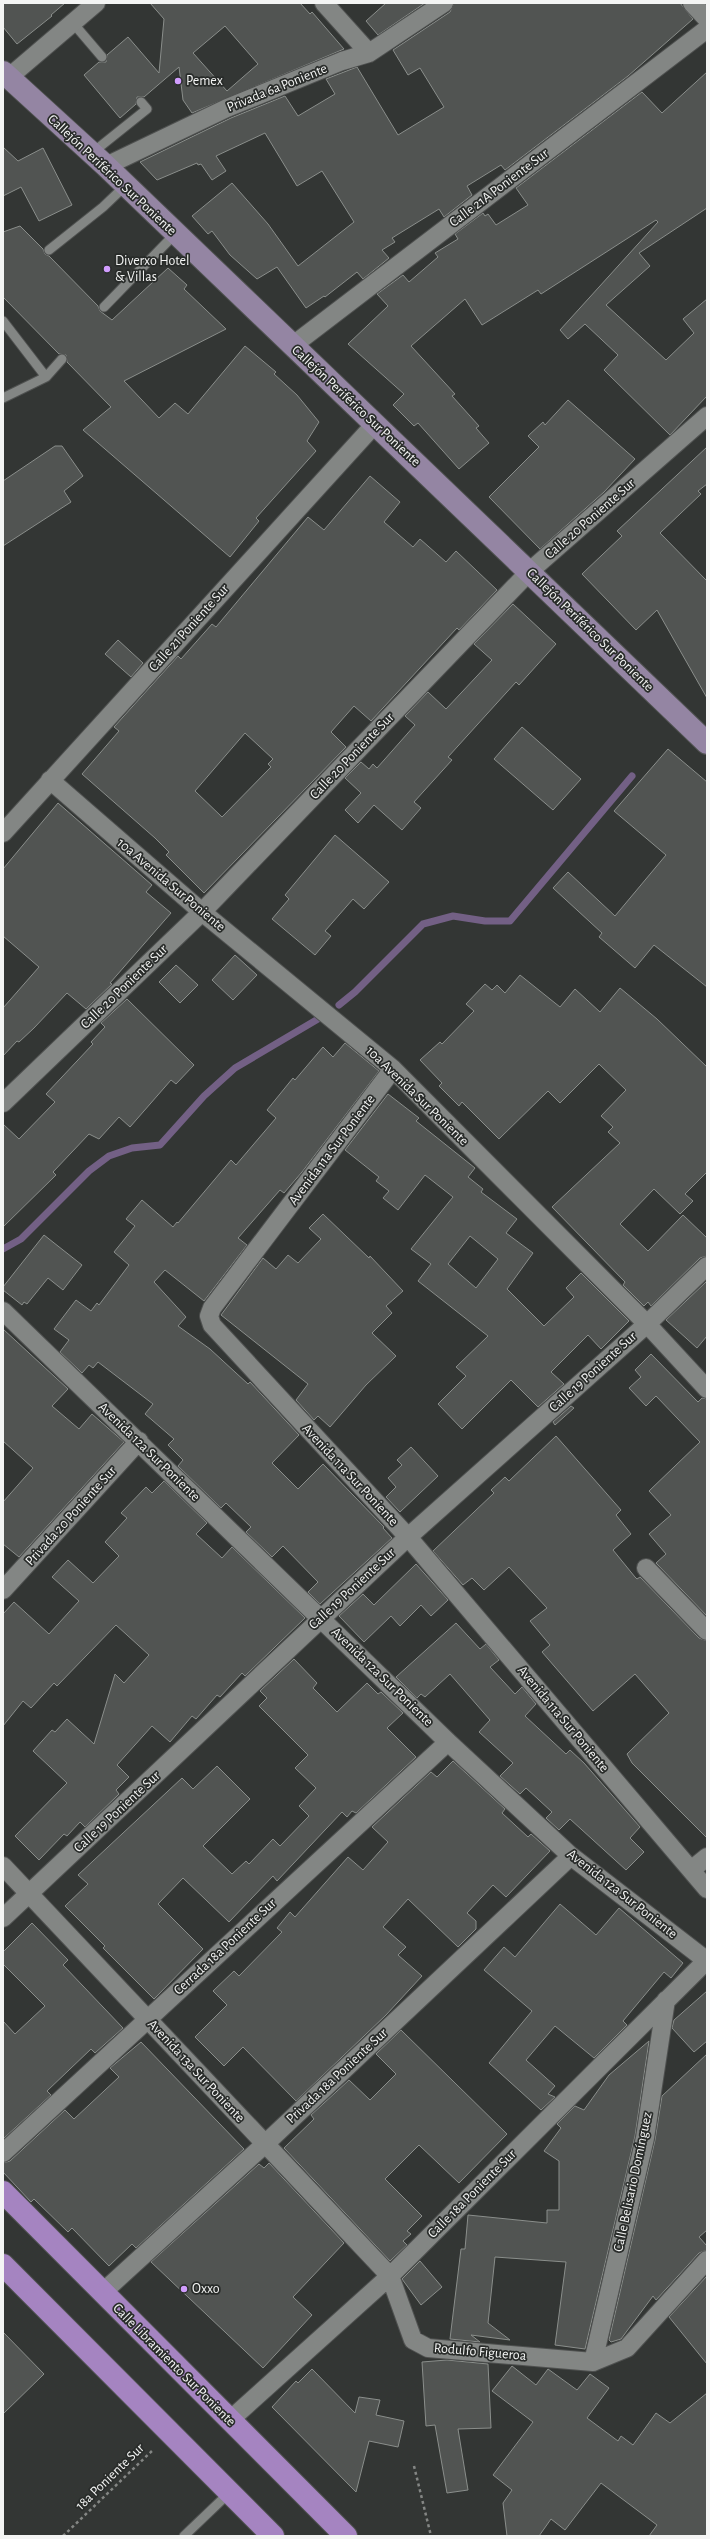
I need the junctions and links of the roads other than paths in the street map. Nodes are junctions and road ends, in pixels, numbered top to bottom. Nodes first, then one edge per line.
1 (96, 3) edge
2 (324, 3) edge
3 (444, 3) edge
4 (692, 3) edge
5 (707, 19) edge
6 (73, 23) junction
7 (707, 30) edge
8 (369, 53) junction
9 (102, 57) dead end
10 (5, 75) edge
11 (141, 102) dead end
12 (98, 160) junction
13 (125, 186) junction
14 (175, 234) junction
15 (49, 250) dead end
16 (104, 307) dead end
17 (3, 321) edge
18 (292, 346) junction
19 (62, 359) dead end
20 (46, 377) junction
21 (3, 398) edge
22 (707, 416) edge
23 (375, 424) junction
24 (530, 571) junction
25 (707, 743) edge
26 (50, 780) junction
27 (3, 833) edge
28 (202, 912) junction
29 (393, 1069) junction
30 (3, 1103) edge
31 (707, 1266) edge
32 (3, 1311) edge
33 (646, 1324) junction
34 (707, 1389) edge
35 (139, 1441) junction
36 (408, 1537) junction
37 (646, 1568) dead end
38 (3, 1590) edge
39 (321, 1618) junction
40 (707, 1631) edge
41 (448, 1742) junction
42 (571, 1856) junction
43 (707, 1857) edge
44 (3, 1866) edge
45 (691, 1870) junction
46 (707, 1889) edge
47 (30, 1893) junction
48 (3, 1918) edge
49 (707, 1960) edge
50 (666, 2000) junction
51 (148, 2018) junction
52 (265, 2144) junction
53 (3, 2153) edge
54 (3, 2192) edge
55 (707, 2260) edge
56 (3, 2265) edge
57 (390, 2276) junction
58 (102, 2293) junction
59 (593, 2362) junction
60 (230, 2420) junction
61 (229, 2493) junction
62 (184, 2536) edge
63 (273, 2536) edge
64 (346, 2536) edge

1 - 6 street
2 - 8 street
3 - 8 street, Privada 6a Poniente
4 - 5 street
6 - 9 lane
6 - 10 street
7 - 18 street, Calle 21A Poniente Sur
8 - 12 street, Privada 6a Poniente
10 - 12 main road, Callejón Periférico Sur Poniente
11 - 12 lane
12 - 13 main road, Callejón Periférico Sur Poniente
13 - 14 main road, Callejón Periférico Sur Poniente
13 - 15 lane
14 - 16 lane
14 - 18 main road, Callejón Periférico Sur Poniente
17 - 20 lane
18 - 23 main road, Callejón Periférico Sur Poniente
19 - 20 lane
20 - 21 lane
22 - 24 street, Calle 20 Poniente Sur
23 - 24 main road, Callejón Periférico Sur Poniente
23 - 26 street, Calle 21 Poniente Sur
24 - 25 main road, Callejón Periférico Sur Poniente
24 - 28 street, Calle 20 Poniente Sur
26 - 27 street, Calle 21 Poniente Sur
26 - 28 street, 10a Avenida Sur Poniente
28 - 29 street, 10a Avenida Sur Poniente
28 - 30 street, Calle 20 Poniente Sur
29 - 33 street, 10a Avenida Sur Poniente
29 - 36 street, Avenida 11a Sur Poniente
31 - 33 street, Calle 19 Poniente Sur
32 - 35 street, Avenida 12a Sur Poniente
33 - 34 street, 10a Avenida Sur Poniente
33 - 36 street, Calle 19 Poniente Sur
35 - 38 street, Privada 20 Poniente Sur
35 - 39 street, Avenida 12a Sur Poniente
36 - 39 street, Calle 19 Poniente Sur
36 - 45 street, Avenida 11a Sur Poniente
37 - 40 street
39 - 41 street, Avenida 12a Sur Poniente
39 - 47 street, Calle 19 Poniente Sur
41 - 42 street, Avenida 12a Sur Poniente
41 - 51 street, Cerrada 18a Poniente Sur
42 - 49 street, Avenida 12a Sur Poniente
42 - 52 street, Privada 18a Poniente Sur
43 - 45 street
44 - 47 street, Avenida 13a Sur Poniente
45 - 46 street, Avenida 11a Sur Poniente
47 - 48 street, Calle 19 Poniente Sur
47 - 51 street, Avenida 13a Sur Poniente
49 - 50 street, Calle 18a Poniente Sur
50 - 57 street, Calle 18a Poniente Sur
50 - 59 street, Calle Belisario Domínguez
51 - 52 street, Avenida 13a Sur Poniente
51 - 53 street, Cerrada 18a Poniente Sur
52 - 57 street, Avenida 13a Sur Poniente
52 - 58 street, Privada 18a Poniente Sur
54 - 58 main road, Calle Libramiento Sur Poniente
55 - 59 street
56 - 61 main road
57 - 59 street, Rodulfo Figueroa
57 - 60 street, Calle 18a Poniente Sur
58 - 60 main road, Calle Libramiento Sur Poniente
60 - 64 main road, Calle Libramiento Sur Poniente
61 - 62 lane
61 - 63 main road

